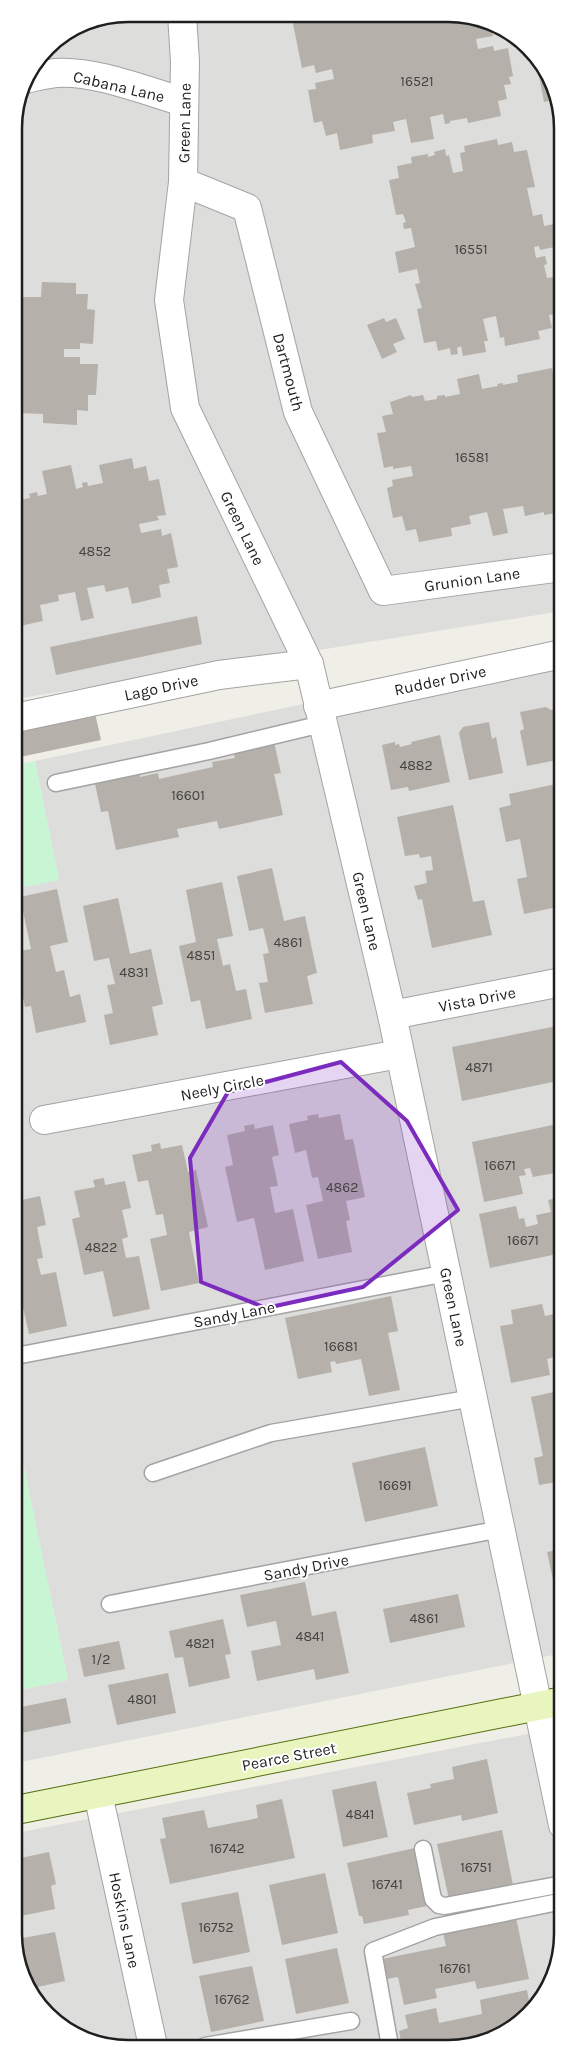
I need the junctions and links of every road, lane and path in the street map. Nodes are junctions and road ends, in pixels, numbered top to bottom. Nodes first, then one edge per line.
1 (183, 22) edge
2 (36, 77) edge
3 (184, 102) junction
4 (183, 182) junction
5 (554, 568) edge
6 (383, 591) joint
7 (554, 656) edge
8 (309, 664) junction
9 (320, 715) junction
10 (23, 716) edge
11 (56, 783) dead end
12 (554, 984) edge
13 (392, 1015) junction
14 (399, 1054) junction
15 (44, 1120) dead end
16 (447, 1273) junction
17 (22, 1355) edge
18 (473, 1398) junction
19 (153, 1473) dead end
20 (501, 1529) junction
21 (110, 1604) dead end
22 (550, 1703) edge
23 (554, 1740) edge
24 (98, 1794) junction
25 (22, 1809) edge
26 (423, 1849) dead end
27 (554, 1886) edge
28 (554, 1902) edge
29 (351, 2021) dead end
30 (152, 2040) edge
31 (240, 2040) edge
32 (389, 2040) edge

1 - 3 street, Green Lane
2 - 3 street, Cabana Lane
3 - 4 street, Green Lane
4 - 6 street, Dartmouth
4 - 8 street, Green Lane
5 - 6 street, Grunion Lane
7 - 9 street, Rudder Drive
8 - 9 street, Green Lane
8 - 10 street, Lago Drive
9 - 11 lane
9 - 13 street, Green Lane
12 - 13 street, Vista Drive
13 - 14 street, Green Lane
14 - 15 street, Neely Circle
14 - 16 street, Green Lane
16 - 17 lane, Sandy Lane
16 - 18 street, Green Lane
18 - 19 lane
18 - 20 street, Green Lane
20 - 21 lane, Sandy Drive
20 - 22 street, Green Lane
22 - 23 street, Green Lane
22 - 24 street, Pearce Street
24 - 25 street, Pearce Street
24 - 30 street, Hoskins Lane
26 - 27 lane
28 - 32 lane
29 - 31 lane

